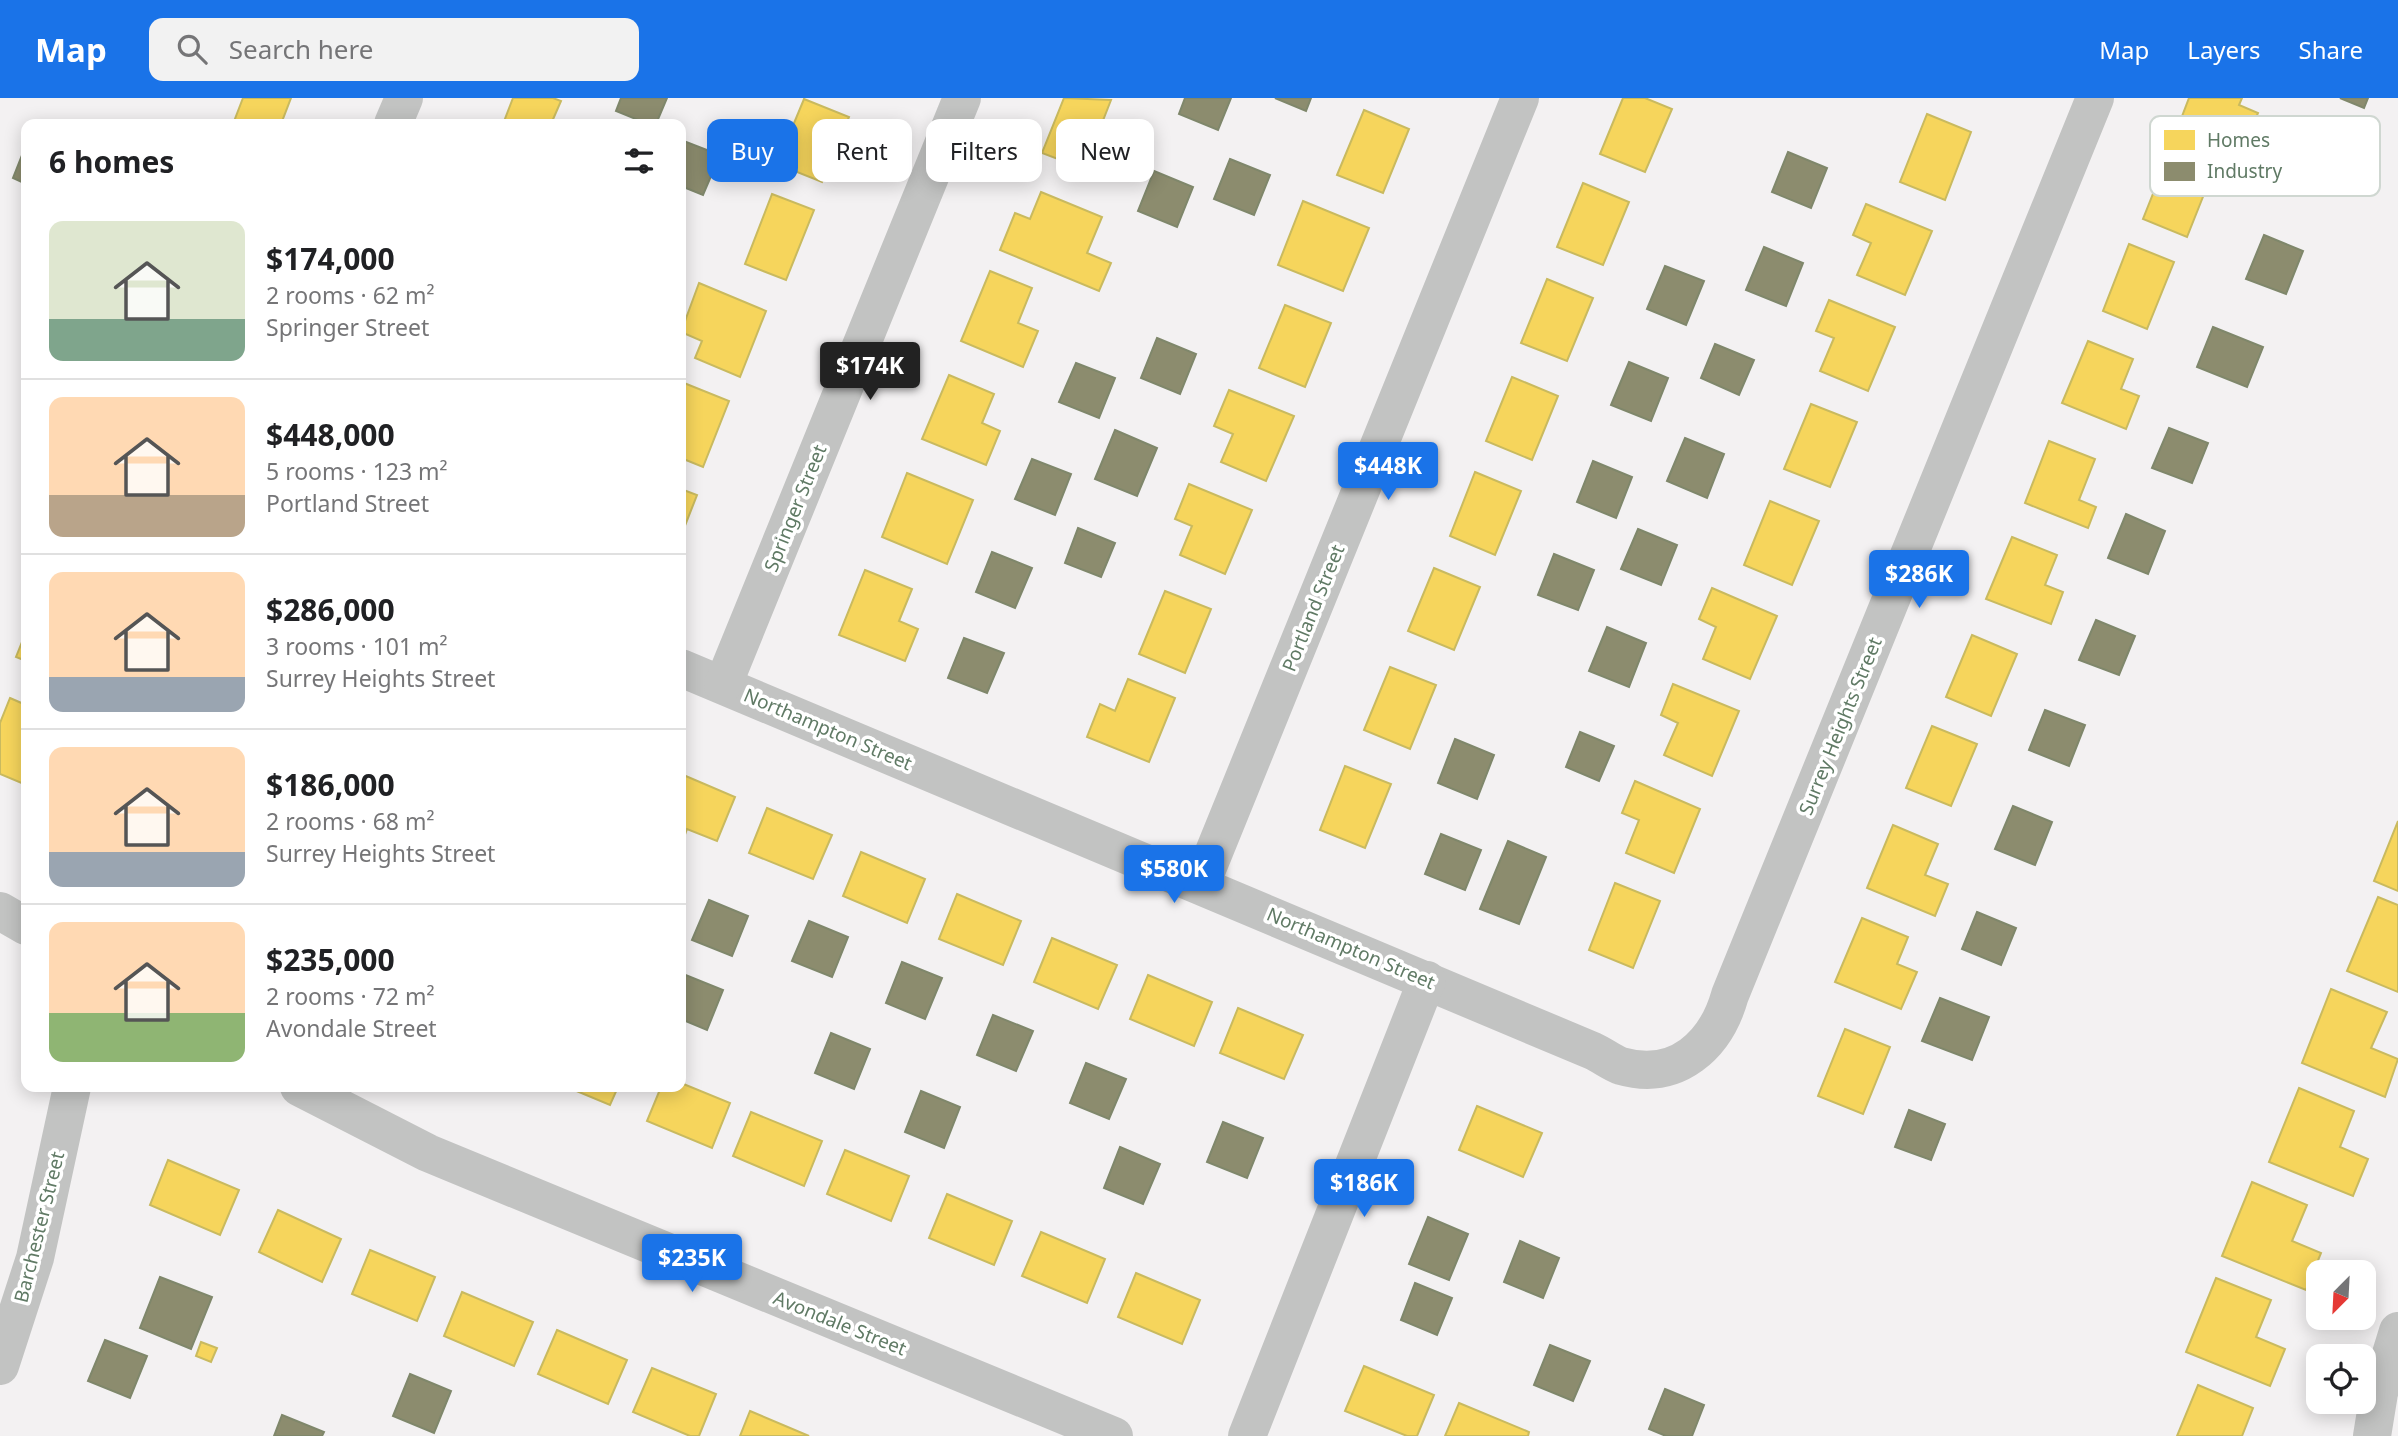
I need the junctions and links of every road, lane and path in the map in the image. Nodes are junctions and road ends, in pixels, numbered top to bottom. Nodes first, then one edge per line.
1 (404, 98) edge
2 (962, 98) edge
3 (1520, 98) edge
4 (2095, 98) edge
5 (395, 119) edge
6 (686, 670) edge
7 (723, 685) junction
8 (1201, 884) junction
9 (0, 911) edge
10 (21, 923) edge
11 (1427, 980) junction
12 (1674, 1065) joint
13 (71, 1092) edge
14 (309, 1092) edge
15 (2398, 1331) edge
16 (0, 1366) edge
17 (1114, 1436) edge
18 (1247, 1436) edge
19 (2372, 1436) edge

1 - 5 street
2 - 7 street, Springer Street
3 - 8 street, Portland Street
4 - 12 street, Surrey Heights Street
6 - 7 street, Northampton Street
7 - 8 street, Northampton Street
8 - 11 street, Northampton Street
9 - 10 street
11 - 12 street, Northampton Street
11 - 18 street
13 - 16 street, Barchester Street
14 - 17 street, Avondale Street
15 - 19 street

